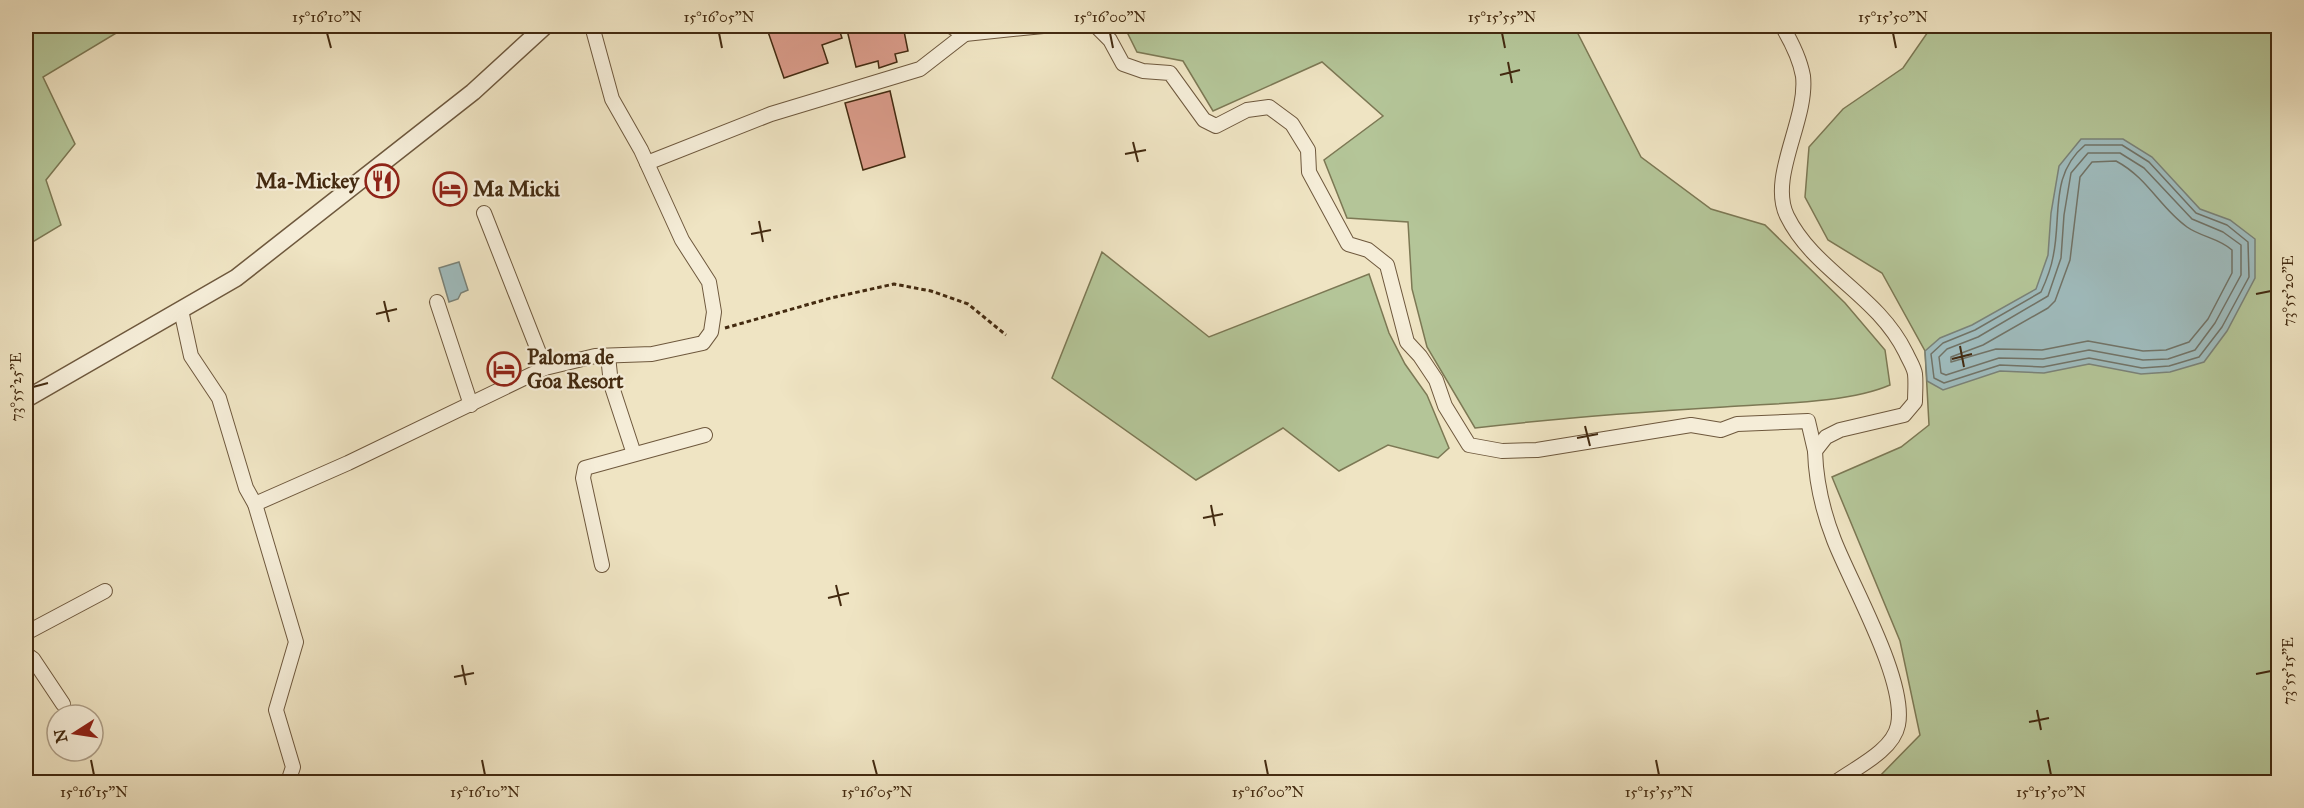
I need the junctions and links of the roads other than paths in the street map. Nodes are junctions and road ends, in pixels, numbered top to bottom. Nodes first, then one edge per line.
1 (545, 26) edge
2 (591, 26) edge
3 (950, 26) edge
4 (1043, 26) edge
5 (1096, 26) edge
6 (1782, 26) edge
7 (965, 34) junction
8 (646, 163) junction
9 (484, 213) dead end
10 (437, 302) dead end
11 (181, 310) junction
12 (608, 356) junction
13 (545, 368) junction
14 (26, 399) edge
15 (471, 405) junction
16 (705, 435) dead end
17 (1815, 451) junction
18 (634, 454) junction
19 (255, 504) junction
20 (602, 565) dead end
21 (105, 591) dead end
22 (26, 633) edge
23 (26, 654) edge
24 (62, 703) edge
25 (288, 783) edge
26 (1836, 783) edge

1 - 11 street
2 - 8 street
3 - 7 street
4 - 7 street
5 - 17 street
6 - 17 street
7 - 8 street
8 - 12 street
9 - 13 street
10 - 15 street
11 - 14 street
11 - 19 street
12 - 13 street
12 - 18 street
13 - 15 street
15 - 19 street
16 - 18 street
17 - 26 street
18 - 20 street
19 - 25 street
21 - 22 street
23 - 24 street

